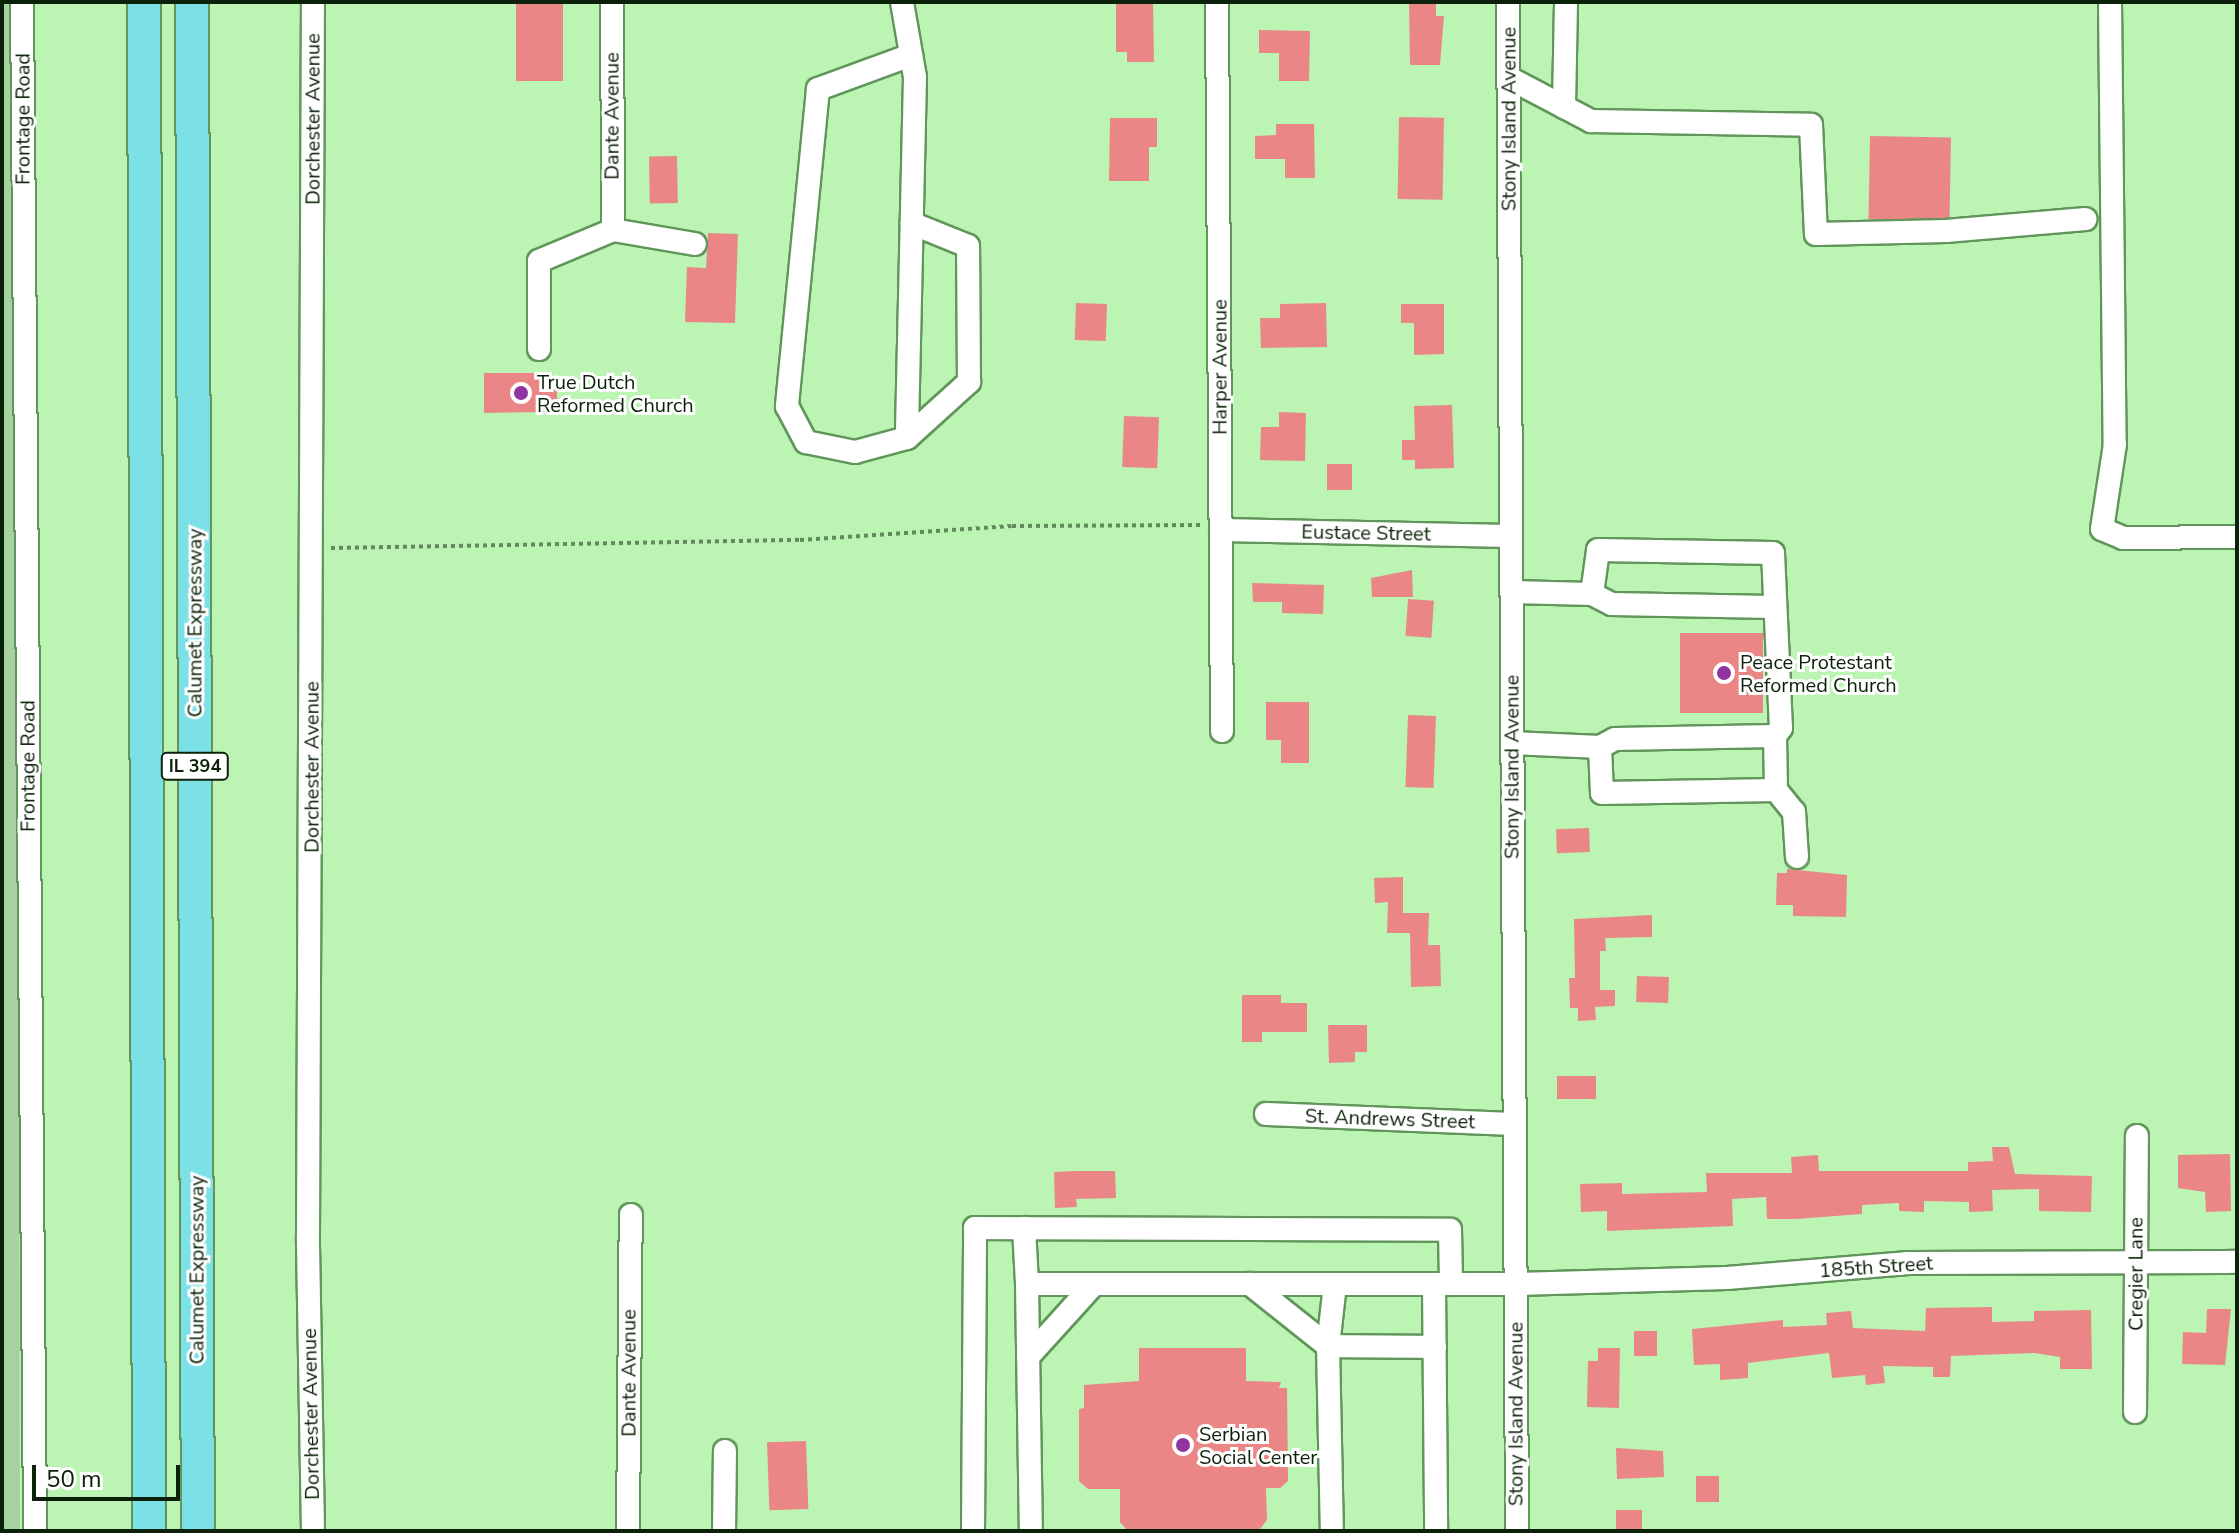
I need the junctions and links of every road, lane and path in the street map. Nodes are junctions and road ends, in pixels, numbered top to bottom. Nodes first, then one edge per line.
1 (22, 2) edge
2 (144, 2) edge
3 (192, 2) edge
4 (313, 2) edge
5 (612, 2) edge
6 (902, 2) edge
7 (1217, 2) edge
8 (1508, 2) edge
9 (1566, 2) edge
10 (2110, 2) edge
11 (911, 55) junction
12 (1509, 78) junction
13 (1564, 107) junction
14 (2085, 219) dead end
15 (911, 223) junction
16 (613, 230) junction
17 (695, 244) dead end
18 (539, 349) dead end
19 (907, 438) junction
20 (1221, 527) junction
21 (1511, 536) junction
22 (2237, 537) edge
23 (313, 548) junction
24 (1511, 592) junction
25 (1592, 594) junction
26 (1773, 607) junction
27 (1222, 731) dead end
28 (1775, 736) junction
29 (1512, 743) junction
30 (1600, 747) junction
31 (1776, 790) junction
32 (1797, 857) dead end
33 (1266, 1114) dead end
34 (1514, 1124) junction
35 (2137, 1136) dead end
36 (631, 1215) dead end
37 (1024, 1228) junction
38 (2136, 1261) junction
39 (2237, 1262) edge
40 (1027, 1284) junction
41 (1094, 1284) junction
42 (1250, 1284) junction
43 (1335, 1284) junction
44 (1443, 1284) junction
45 (1515, 1284) junction
46 (1328, 1346) junction
47 (1435, 1347) junction
48 (1028, 1357) junction
49 (2135, 1412) dead end
50 (725, 1451) dead end
51 (35, 1531) edge
52 (149, 1531) edge
53 (198, 1531) edge
54 (313, 1531) edge
55 (628, 1531) edge
56 (724, 1531) edge
57 (973, 1531) edge
58 (1031, 1531) edge
59 (1332, 1531) edge
60 (1436, 1531) edge
61 (1517, 1531) edge

1 - 51 street, Frontage Road
2 - 52 highway, IL 394
3 - 53 highway, Calumet Expressway / IL 394
4 - 23 street, Dorchester Avenue
5 - 16 street, Dante Avenue
6 - 11 street
7 - 20 street, Harper Avenue
8 - 12 street, Stony Island Avenue
9 - 13 street
10 - 22 street
11 - 15 street
11 - 19 street
12 - 13 street
12 - 21 street, Stony Island Avenue
13 - 14 street
15 - 19 street
15 - 19 street
16 - 17 street
16 - 18 street
20 - 21 street, Eustace Street
20 - 23 path
20 - 27 street, Harper Avenue
21 - 24 street, Stony Island Avenue
23 - 54 street, Dorchester Avenue
24 - 25 street
24 - 29 street, Stony Island Avenue
25 - 26 street
25 - 26 street
26 - 28 street
28 - 30 street
28 - 31 street
29 - 30 street
29 - 34 street, Stony Island Avenue
30 - 31 street
31 - 32 street
33 - 34 street, St. Andrews Street
34 - 45 street, Stony Island Avenue
35 - 38 street, Cregier Lane
36 - 55 street, Dante Avenue
37 - 40 street
37 - 44 street
37 - 57 street
38 - 39 street, 185th Street
38 - 45 street, 185th Street
38 - 49 street, Cregier Lane
40 - 41 street, 185th Street
40 - 48 street
41 - 42 street, 185th Street
41 - 48 street
42 - 43 street, 185th Street
42 - 46 street
43 - 44 street, 185th Street
43 - 46 street
44 - 45 street, 185th Street
44 - 47 street
45 - 61 street, Stony Island Avenue
46 - 47 street
46 - 59 street
47 - 60 street
48 - 58 street
50 - 56 street

